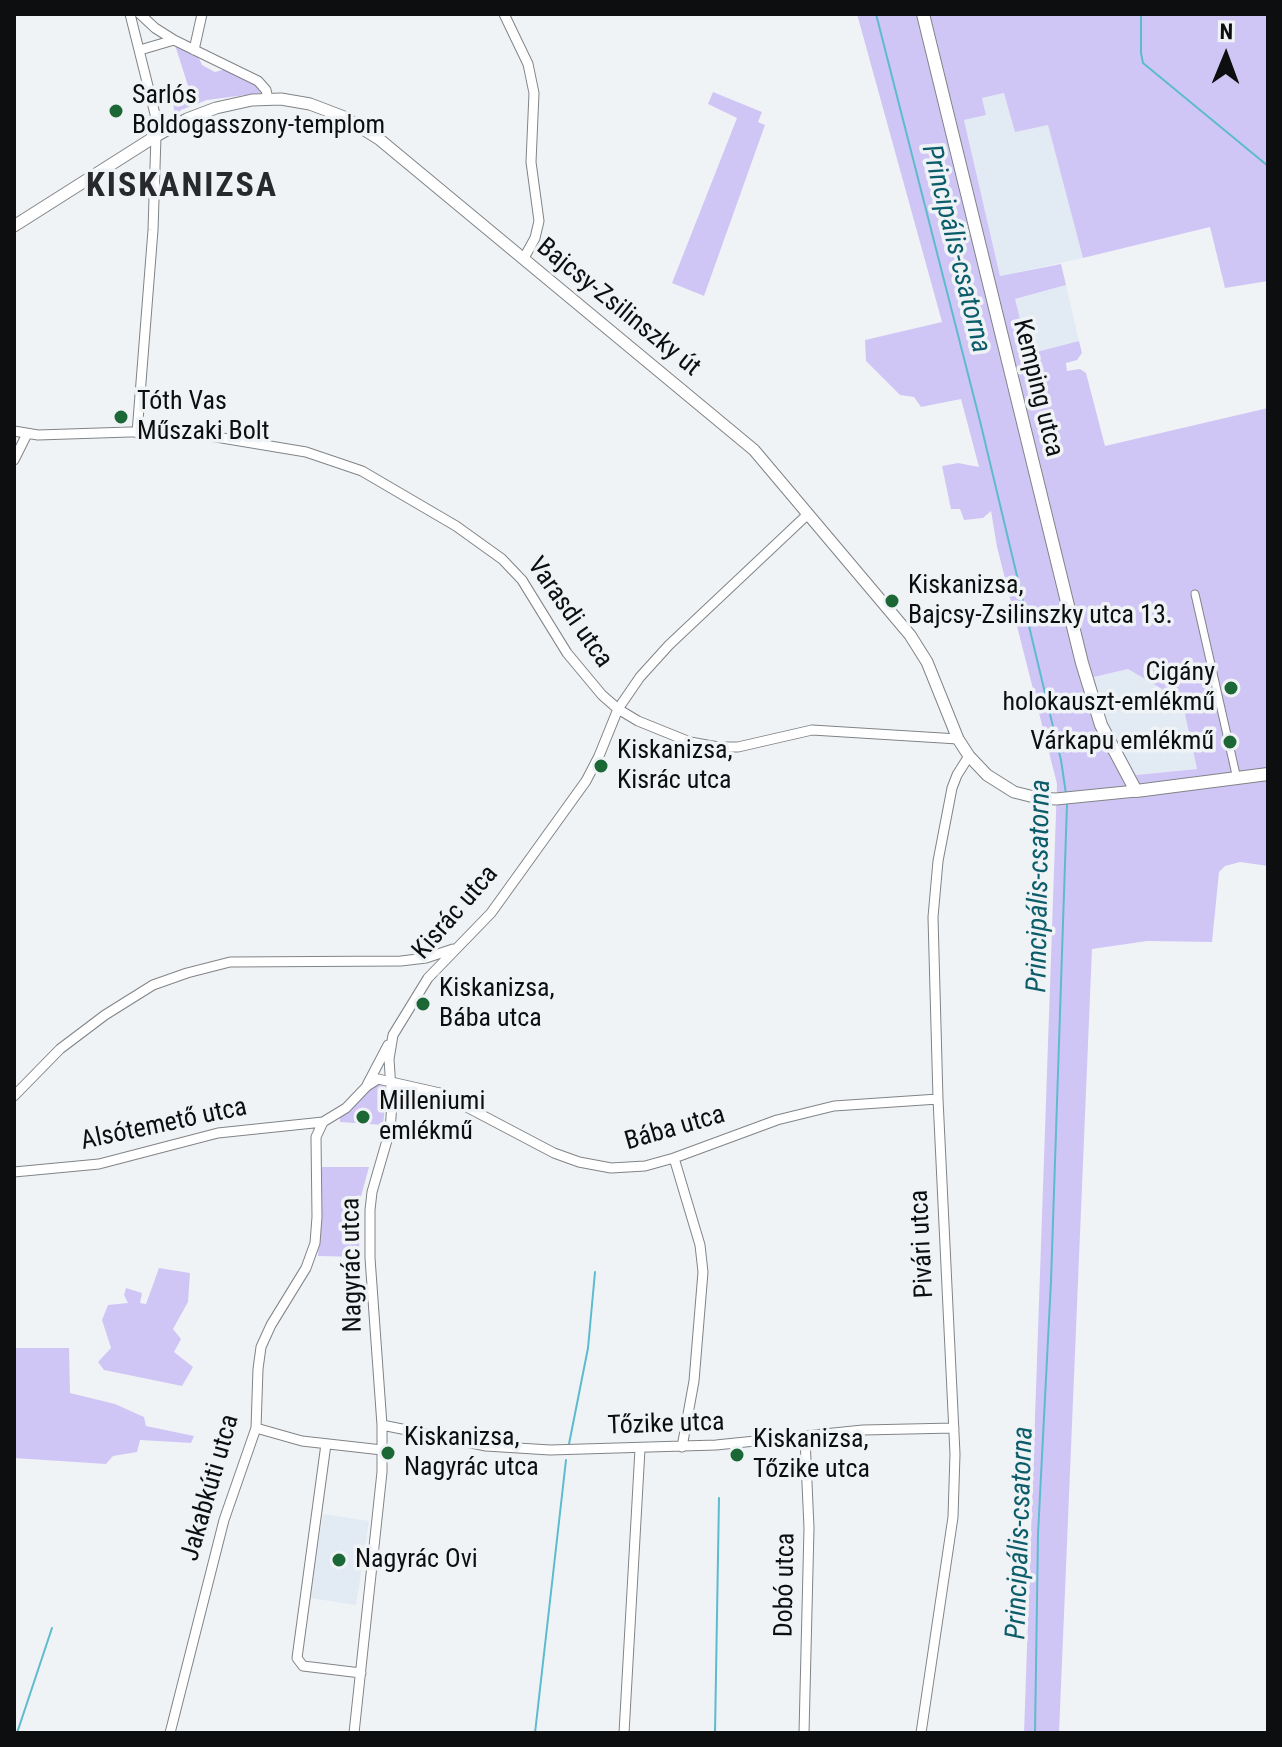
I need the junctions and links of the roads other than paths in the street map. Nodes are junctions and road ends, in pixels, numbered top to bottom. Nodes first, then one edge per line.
1 (130, 14) edge
2 (140, 14) edge
3 (202, 14) edge
4 (504, 14) edge
5 (923, 14) edge
6 (174, 40) junction
7 (140, 50) junction
8 (194, 50) junction
9 (268, 99) junction
10 (158, 135) junction
11 (14, 226) edge
12 (524, 258) junction
13 (14, 431) edge
14 (137, 433) junction
15 (27, 434) junction
16 (14, 460) edge
17 (808, 514) junction
18 (1195, 594) dead end
19 (618, 709) junction
20 (958, 739) junction
21 (969, 756) junction
22 (1268, 774) edge
23 (1237, 779) junction
24 (1136, 791) junction
25 (456, 947) junction
26 (393, 1035) junction
27 (391, 1081) junction
28 (367, 1086) junction
29 (14, 1096) edge
30 (938, 1099) junction
31 (323, 1122) junction
32 (674, 1158) junction
33 (14, 1172) edge
34 (382, 1425) junction
35 (256, 1428) junction
36 (954, 1428) junction
37 (805, 1438) junction
38 (326, 1444) junction
39 (682, 1447) junction
40 (640, 1449) junction
41 (382, 1450) junction
42 (361, 1673) junction
43 (170, 1733) edge
44 (354, 1733) edge
45 (624, 1733) edge
46 (804, 1733) edge
47 (921, 1733) edge

1 - 7 street
2 - 6 street
3 - 8 street
4 - 12 street
5 - 24 main road, Kemping utca
6 - 7 street
6 - 8 street
7 - 10 street
8 - 9 street
9 - 10 street, Bajcsy-Zsilinszky út
9 - 12 street, Bajcsy-Zsilinszky út
10 - 11 street, Bajcsy-Zsilinszky út
10 - 14 street
12 - 17 street, Bajcsy-Zsilinszky út
13 - 15 street, Varasdi utca
14 - 15 street, Varasdi utca
14 - 19 street, Varasdi utca
15 - 16 street
17 - 19 street, Kisrác utca
17 - 20 street, Bajcsy-Zsilinszky út
18 - 23 street
19 - 20 street, Varasdi utca
19 - 25 street, Kisrác utca
20 - 21 street, Bajcsy-Zsilinszky út
21 - 24 street, Bajcsy-Zsilinszky út
21 - 30 street, Pivári utca
22 - 23 main road
23 - 24 main road
25 - 26 street, Kisrác utca
25 - 29 street
26 - 27 street, Kisrác utca
26 - 28 street
27 - 28 street
27 - 32 street, Bába utca
27 - 34 street, Nagyrác utca
28 - 31 street
30 - 32 street, Bába utca
30 - 36 street, Pivári utca
31 - 33 street, Alsótemető utca
31 - 35 street, Jakabkúti utca
32 - 39 street
34 - 40 street, Tőzike utca
34 - 41 street, Nagyrác utca
35 - 38 street
35 - 43 street, Jakabkúti utca
36 - 37 street, Tőzike utca
36 - 47 street, Pivári utca
37 - 39 street, Tőzike utca
37 - 46 street, Dobó utca
38 - 41 street
38 - 42 street
39 - 40 street, Tőzike utca
40 - 45 street
41 - 42 street, Nagyrác utca
42 - 44 street, Nagyrác utca

